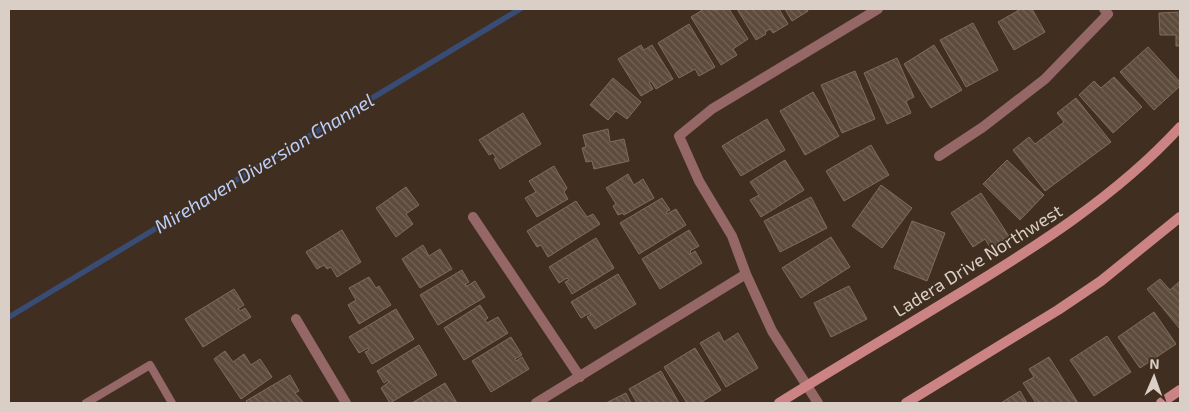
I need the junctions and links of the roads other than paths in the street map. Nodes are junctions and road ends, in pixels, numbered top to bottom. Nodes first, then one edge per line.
1 (878, 9) edge
2 (1104, 9) edge
3 (1180, 127) edge
4 (939, 156) dead end
5 (473, 217) dead end
6 (1180, 217) edge
7 (746, 274) junction
8 (296, 319) dead end
9 (580, 377) junction
10 (806, 386) junction
11 (1180, 390) edge
12 (86, 403) edge
13 (172, 403) edge
14 (346, 403) edge
15 (536, 403) edge
16 (779, 403) edge
17 (818, 403) edge
18 (906, 403) edge
19 (1161, 403) edge

1 - 7 street
2 - 4 street
3 - 10 main road, Ladera Drive Northwest
5 - 9 street
6 - 18 main road
7 - 9 street
7 - 10 street
8 - 14 street
9 - 15 street
10 - 16 main road, Ladera Drive Northwest
10 - 17 street
11 - 19 main road
12 - 13 lane

